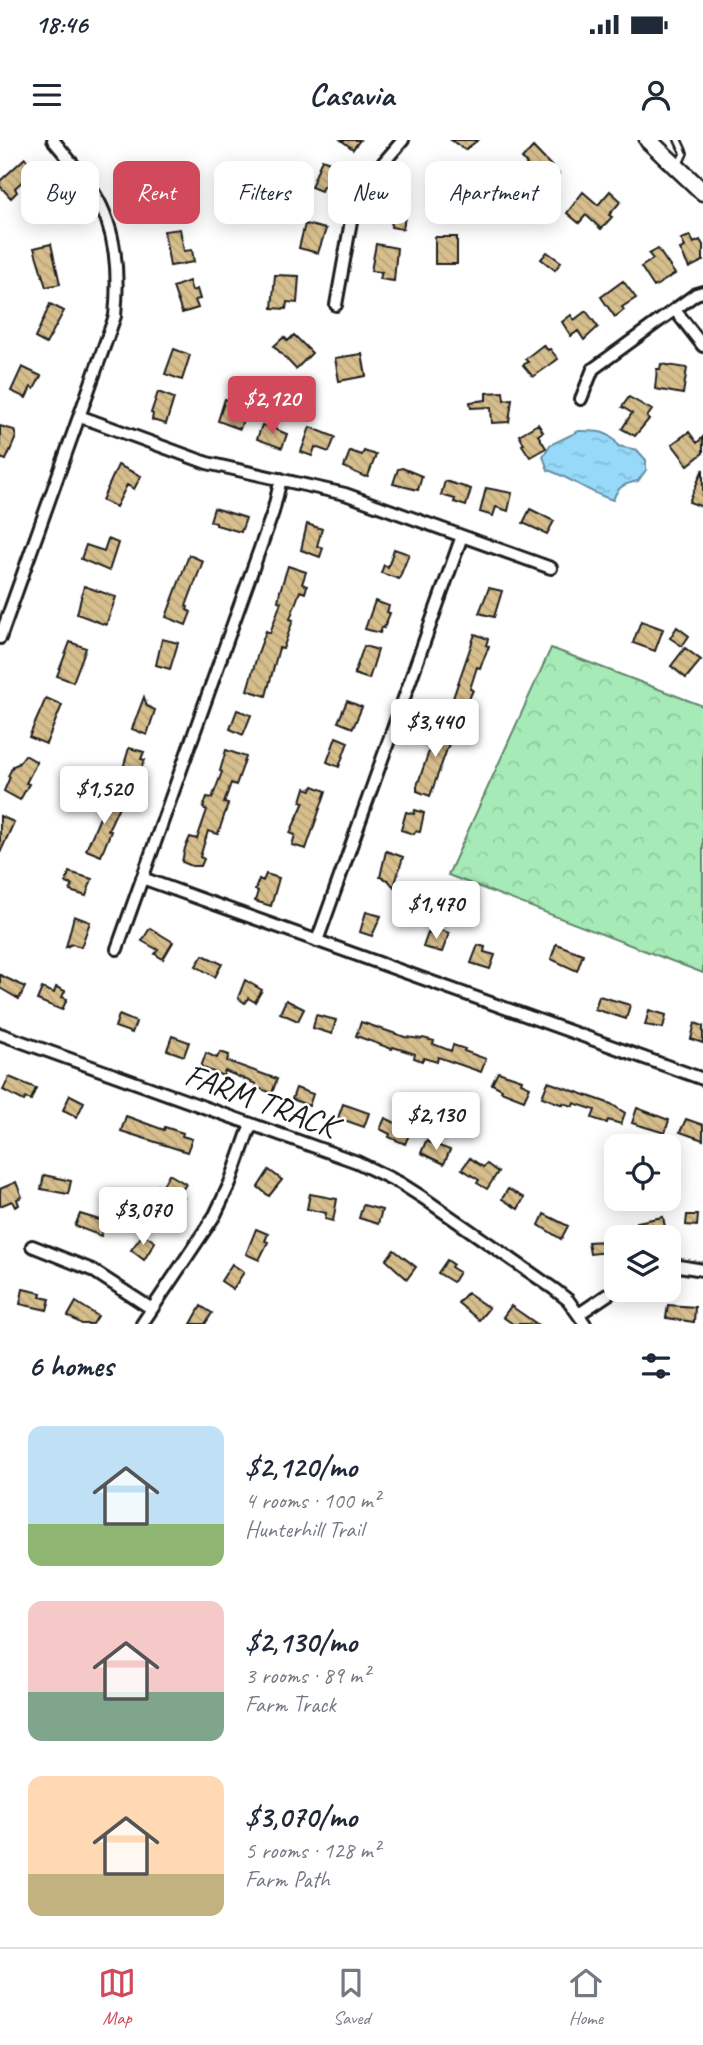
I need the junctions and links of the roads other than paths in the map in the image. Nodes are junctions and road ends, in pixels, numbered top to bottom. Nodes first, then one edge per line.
1 (53, 140) edge
2 (403, 140) edge
3 (648, 140) edge
4 (678, 140) edge
5 (678, 167) junction
6 (703, 192) edge
7 (703, 292) edge
8 (337, 305) dead end
9 (675, 310) junction
10 (703, 346) edge
11 (581, 399) dead end
12 (79, 416) junction
13 (281, 479) junction
14 (462, 536) junction
15 (551, 568) dead end
16 (0, 638) edge
17 (142, 878) junction
18 (317, 941) junction
19 (117, 949) dead end
20 (0, 1034) edge
21 (703, 1079) edge
22 (251, 1124) junction
23 (32, 1246) dead end
24 (681, 1266) edge
25 (703, 1270) edge
26 (604, 1297) edge
27 (152, 1309) junction
28 (579, 1314) junction
29 (142, 1324) edge
30 (585, 1324) edge

1 - 12 street
2 - 8 street
3 - 5 main road
4 - 5 lane
5 - 6 main road
7 - 9 street
9 - 10 street
9 - 11 street
12 - 13 street
12 - 16 street
13 - 14 street
13 - 17 street
14 - 15 street
14 - 18 street
17 - 18 street
17 - 19 street
18 - 21 street
20 - 22 street, FARM TRACK
22 - 27 street
22 - 28 street, FARM TRACK
23 - 27 street
24 - 25 street
26 - 28 street
27 - 29 street
28 - 30 street, FARM TRACK

